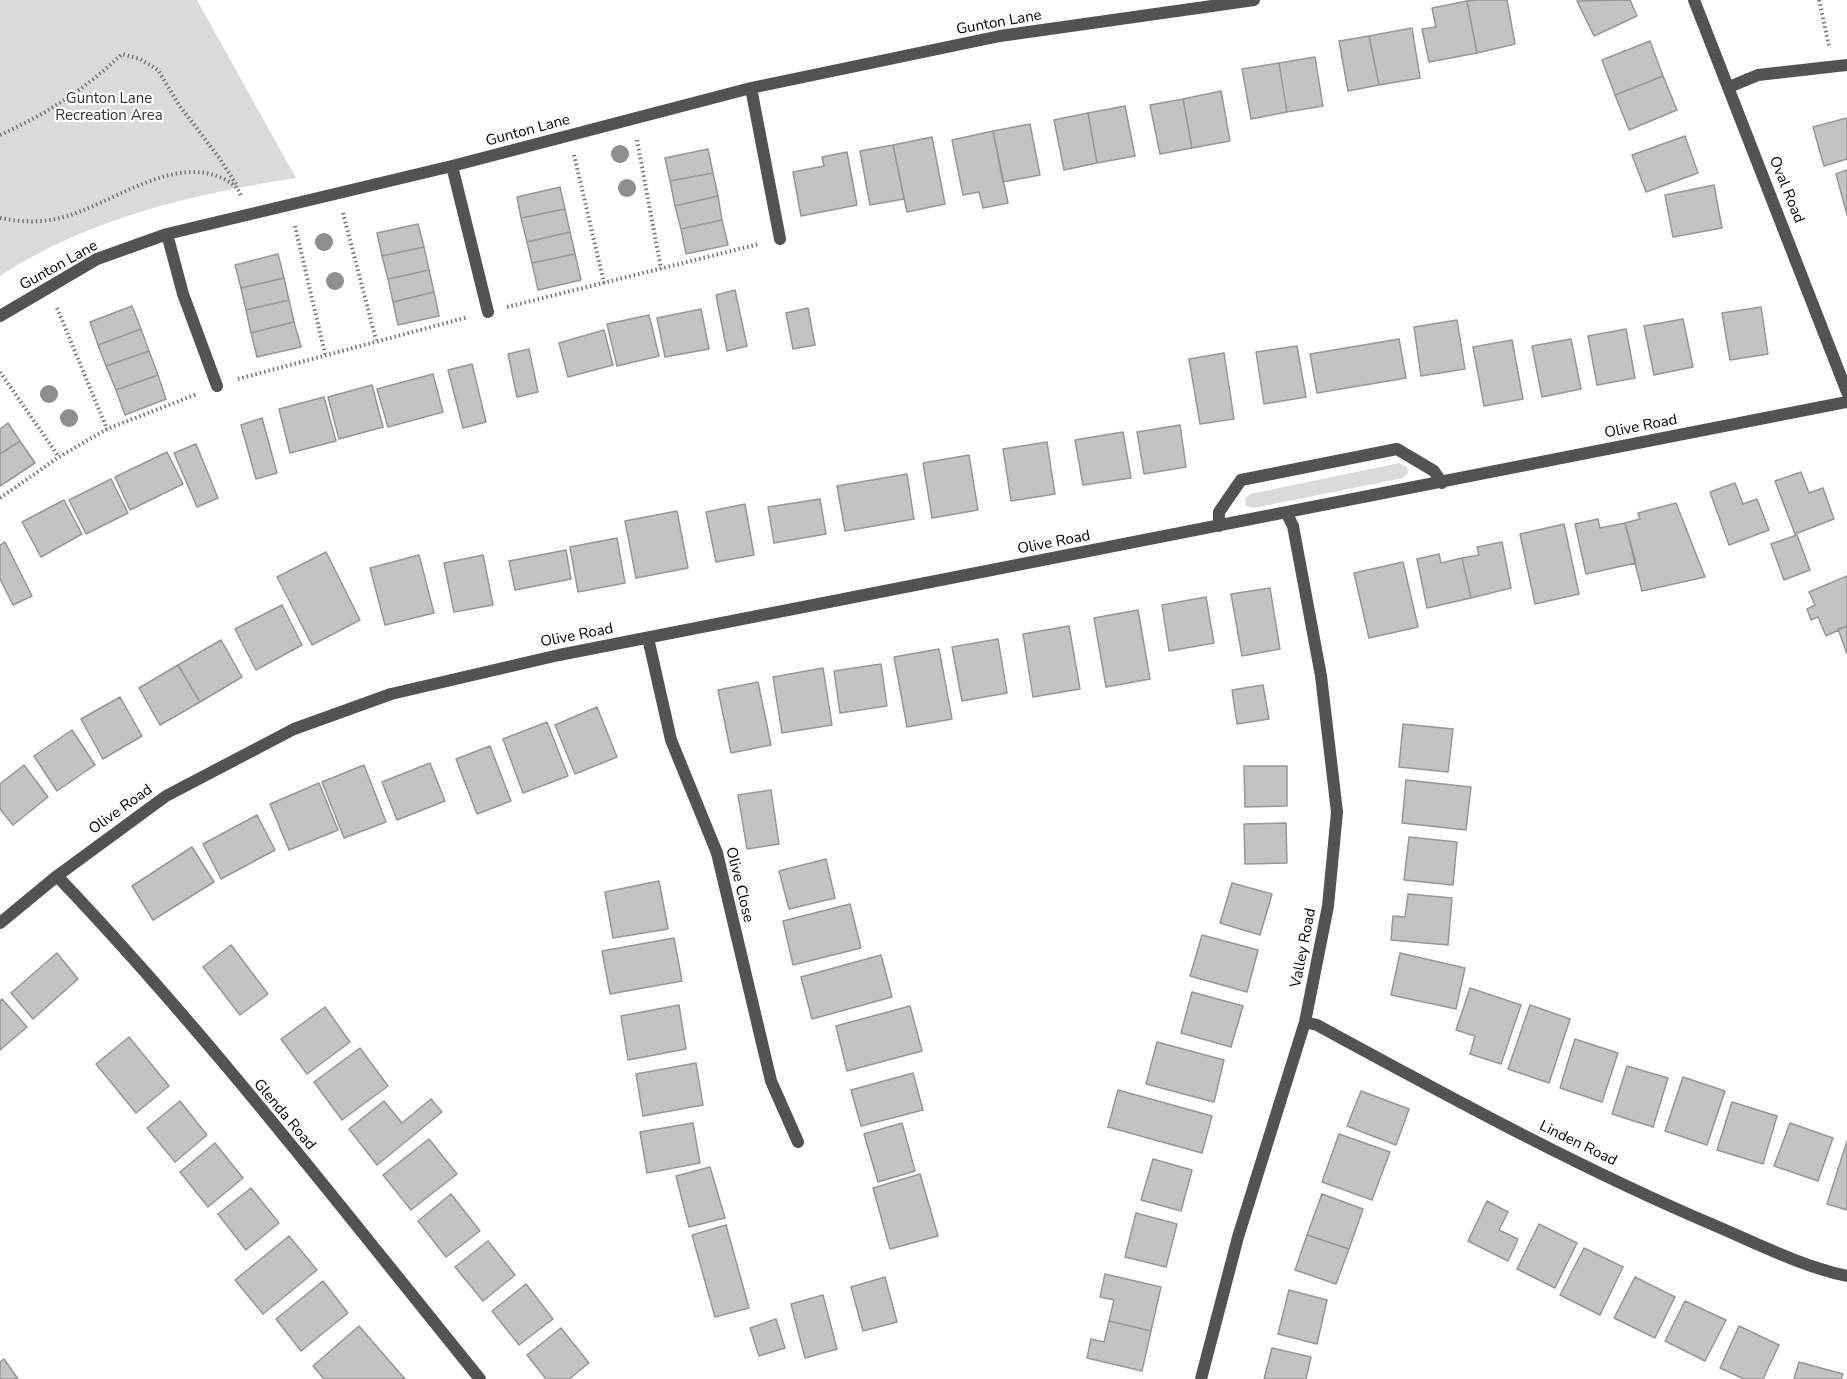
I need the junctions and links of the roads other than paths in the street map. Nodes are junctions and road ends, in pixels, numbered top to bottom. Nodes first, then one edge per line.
1 (1254, 0) edge
2 (1694, 0) edge
3 (1847, 65) edge
4 (1730, 87) junction
5 (751, 88) junction
6 (452, 166) junction
7 (168, 234) junction
8 (780, 239) road end
9 (488, 312) road end
10 (0, 316) edge
11 (217, 387) road end
12 (1847, 392) edge
13 (1847, 402) edge
14 (1442, 483) junction
15 (1287, 514) junction
16 (1220, 526) junction
17 (648, 638) junction
18 (57, 876) junction
19 (0, 923) edge
20 (1305, 1022) junction
21 (798, 1142) dead end
22 (1847, 1276) edge
23 (480, 1379) edge
24 (1201, 1379) edge

1 - 5 street, Gunton Lane
2 - 4 street, Oval Road
3 - 4 street
4 - 12 street, Oval Road
5 - 6 street, Gunton Lane
5 - 8 street
6 - 7 street, Gunton Lane
6 - 9 street
7 - 10 street, Gunton Lane
7 - 11 street
13 - 14 street, Olive Road
14 - 15 street, Olive Road
14 - 16 street
15 - 16 street, Olive Road
15 - 20 street, Valley Road
16 - 17 street, Olive Road
17 - 18 street, Olive Road
17 - 21 street, Olive Close
18 - 19 street, Olive Road
18 - 23 street, Glenda Road
20 - 22 street, Linden Road
20 - 24 street, Valley Road

